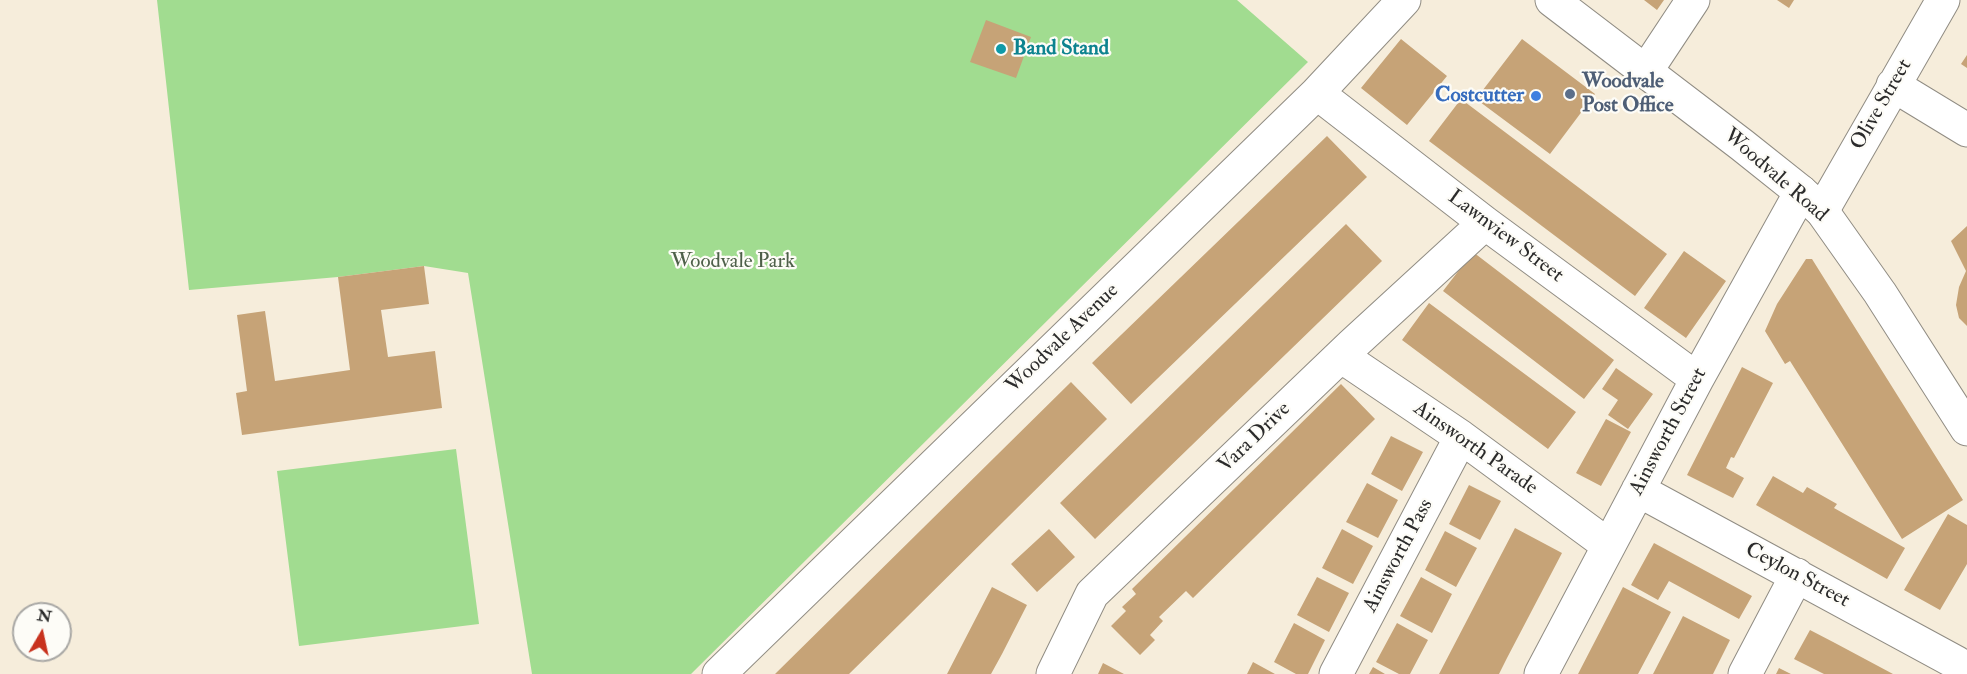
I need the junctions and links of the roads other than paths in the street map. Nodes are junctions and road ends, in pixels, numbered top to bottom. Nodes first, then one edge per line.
1 (1404, 0) edge
2 (1552, 0) edge
3 (1693, 0) edge
4 (1943, 0) edge
5 (1646, 71) junction
6 (1893, 85) junction
7 (1317, 93) junction
8 (1967, 130) edge
9 (1811, 201) junction
10 (1485, 223) junction
11 (1341, 356) junction
12 (1697, 379) junction
13 (1967, 429) edge
14 (1461, 437) junction
15 (1638, 490) junction
16 (1608, 545) junction
17 (1797, 575) junction
18 (1958, 660) edge
19 (719, 674) edge
20 (1053, 674) edge
21 (1336, 674) edge
22 (1541, 674) edge
23 (1745, 674) edge

1 - 7 street, Woodvale Avenue
2 - 5 street, Woodvale Road
3 - 5 street
4 - 6 street, Olive Street
5 - 9 street, Woodvale Road
6 - 8 street
6 - 9 street, Olive Street
7 - 10 street, Lawnview Street
7 - 19 street, Woodvale Avenue
9 - 12 street, Ainsworth Street
9 - 13 street, Woodvale Road
10 - 11 street, Vara Drive
10 - 12 street, Lawnview Street
11 - 14 street, Ainsworth Parade
11 - 20 street, Vara Drive
12 - 15 street, Ainsworth Street
14 - 16 street, Ainsworth Parade
14 - 21 street, Ainsworth Pass
15 - 16 street, Ainsworth Street
15 - 17 street, Ceylon Street
16 - 22 street, Ainsworth Street
17 - 18 street, Ceylon Street
17 - 23 street

